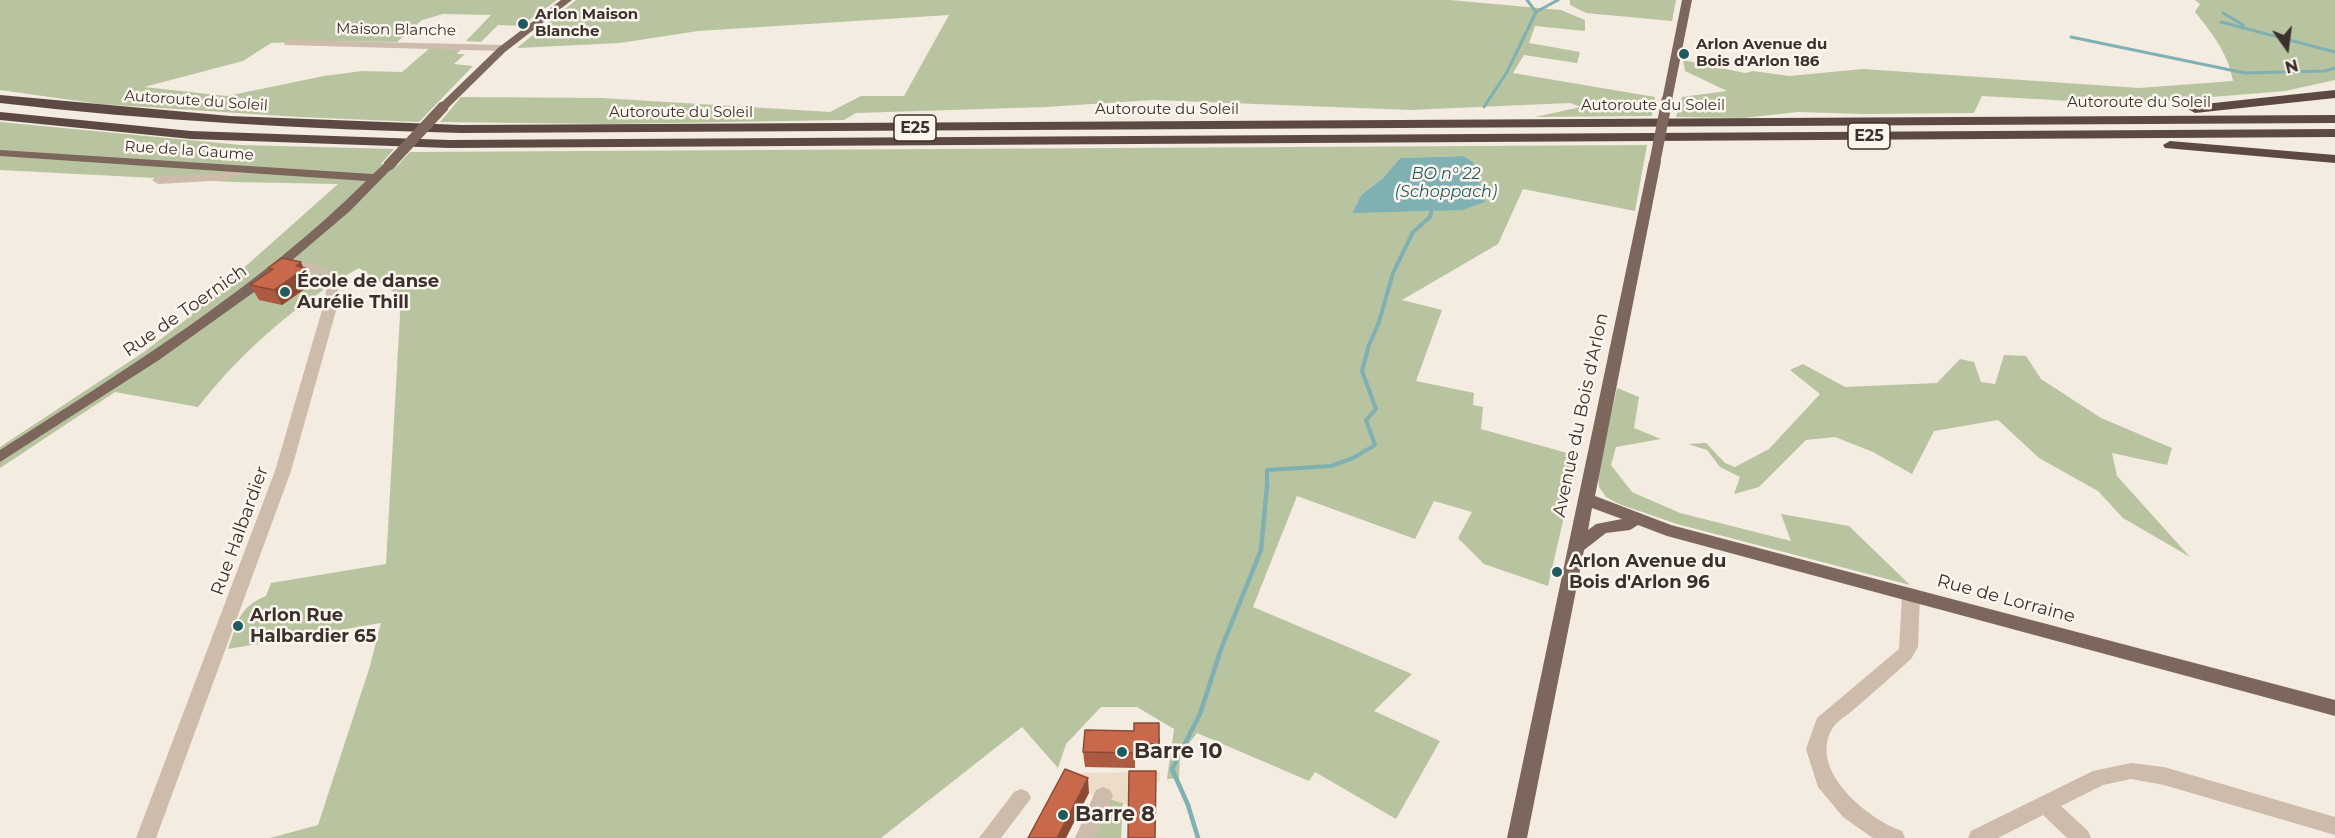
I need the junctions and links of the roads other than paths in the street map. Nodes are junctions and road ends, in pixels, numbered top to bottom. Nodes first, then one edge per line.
1 (567, 0) edge
2 (1687, 0) edge
3 (289, 42) dead end
4 (503, 48) junction
5 (2335, 94) edge
6 (0, 99) edge
7 (0, 116) edge
8 (2335, 118) edge
9 (2104, 120) junction
10 (2335, 133) edge
11 (2037, 135) junction
12 (0, 153) edge
13 (2335, 159) edge
14 (244, 170) junction
15 (377, 178) junction
16 (158, 180) dead end
17 (286, 263) junction
18 (0, 457) edge
19 (1585, 503) junction
20 (1630, 524) junction
21 (1666, 530) junction
22 (1576, 547) junction
23 (1911, 595) junction
24 (2335, 708) edge
25 (1103, 796) dead end
26 (1021, 798) dead end
27 (2044, 803) junction
28 (2335, 826) edge
29 (146, 838) edge
30 (989, 838) edge
31 (1085, 838) edge
32 (1517, 838) edge
33 (1895, 838) edge
34 (1978, 838) edge
35 (2081, 838) edge

1 - 4 main road
2 - 19 main road, Avenue du Bois d'Arlon, bridge
3 - 4 street, Maison Blanche
4 - 15 main road, Rue de Toernich, bridge
5 - 9 highway
6 - 9 highway, Autoroute du Soleil / E25
7 - 11 highway, Autoroute du Soleil / E25
8 - 9 highway, Autoroute du Soleil / E25
10 - 11 highway, Autoroute du Soleil / E25
11 - 13 highway
12 - 14 main road, Rue de la Gaume
14 - 15 main road, Rue de la Gaume
14 - 16 street
15 - 17 main road, Rue de Toernich
17 - 18 main road, Rue de Toernich
17 - 29 street, Rue Halbardier
19 - 20 main road, Rue de Lorraine
19 - 21 main road, Rue de Lorraine
19 - 22 main road, Avenue du Bois d'Arlon
20 - 21 main road, Rue de Lorraine
20 - 22 main road, Rue de Lorraine
21 - 23 main road, Rue de Lorraine
22 - 32 main road, Avenue du Bois d'Arlon
23 - 24 main road, Rue de Lorraine
23 - 33 street
25 - 31 street
26 - 30 street
27 - 28 street
27 - 34 street
27 - 35 street

